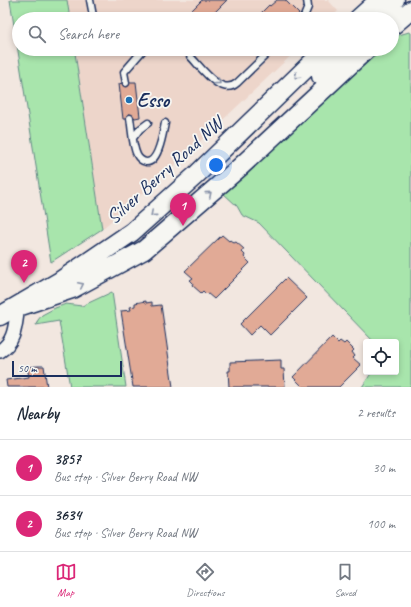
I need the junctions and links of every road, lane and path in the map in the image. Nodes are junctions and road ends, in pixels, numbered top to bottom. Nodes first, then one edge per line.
1 (90, 0) edge
2 (307, 0) edge
3 (390, 0) edge
4 (92, 12) edge
5 (306, 12) edge
6 (370, 12) edge
7 (381, 12) edge
8 (410, 12) edge
9 (399, 21) edge
10 (138, 56) edge
11 (190, 56) dead end
12 (265, 56) edge
13 (319, 56) edge
14 (340, 56) edge
15 (359, 56) edge
16 (126, 83) dead end
17 (295, 115) junction
18 (130, 118) dead end
19 (148, 123) dead end
20 (165, 123) dead end
21 (134, 138) junction
22 (18, 307) junction
23 (0, 316) edge
24 (0, 351) edge

1 - 4 lane
2 - 5 lane
3 - 6 street
3 - 7 street
3 - 8 street
8 - 9 street
10 - 16 lane
11 -> 12 lane
13 -> 22 street, Silver Berry Road NW
14 - 17 street
15 - 17 street, Silver Berry Road NW
22 -> 17 street, Silver Berry Road NW
18 - 21 lane
19 - 21 lane
20 - 21 lane
22 - 23 street, Silver Berry Road NW
22 - 24 street

